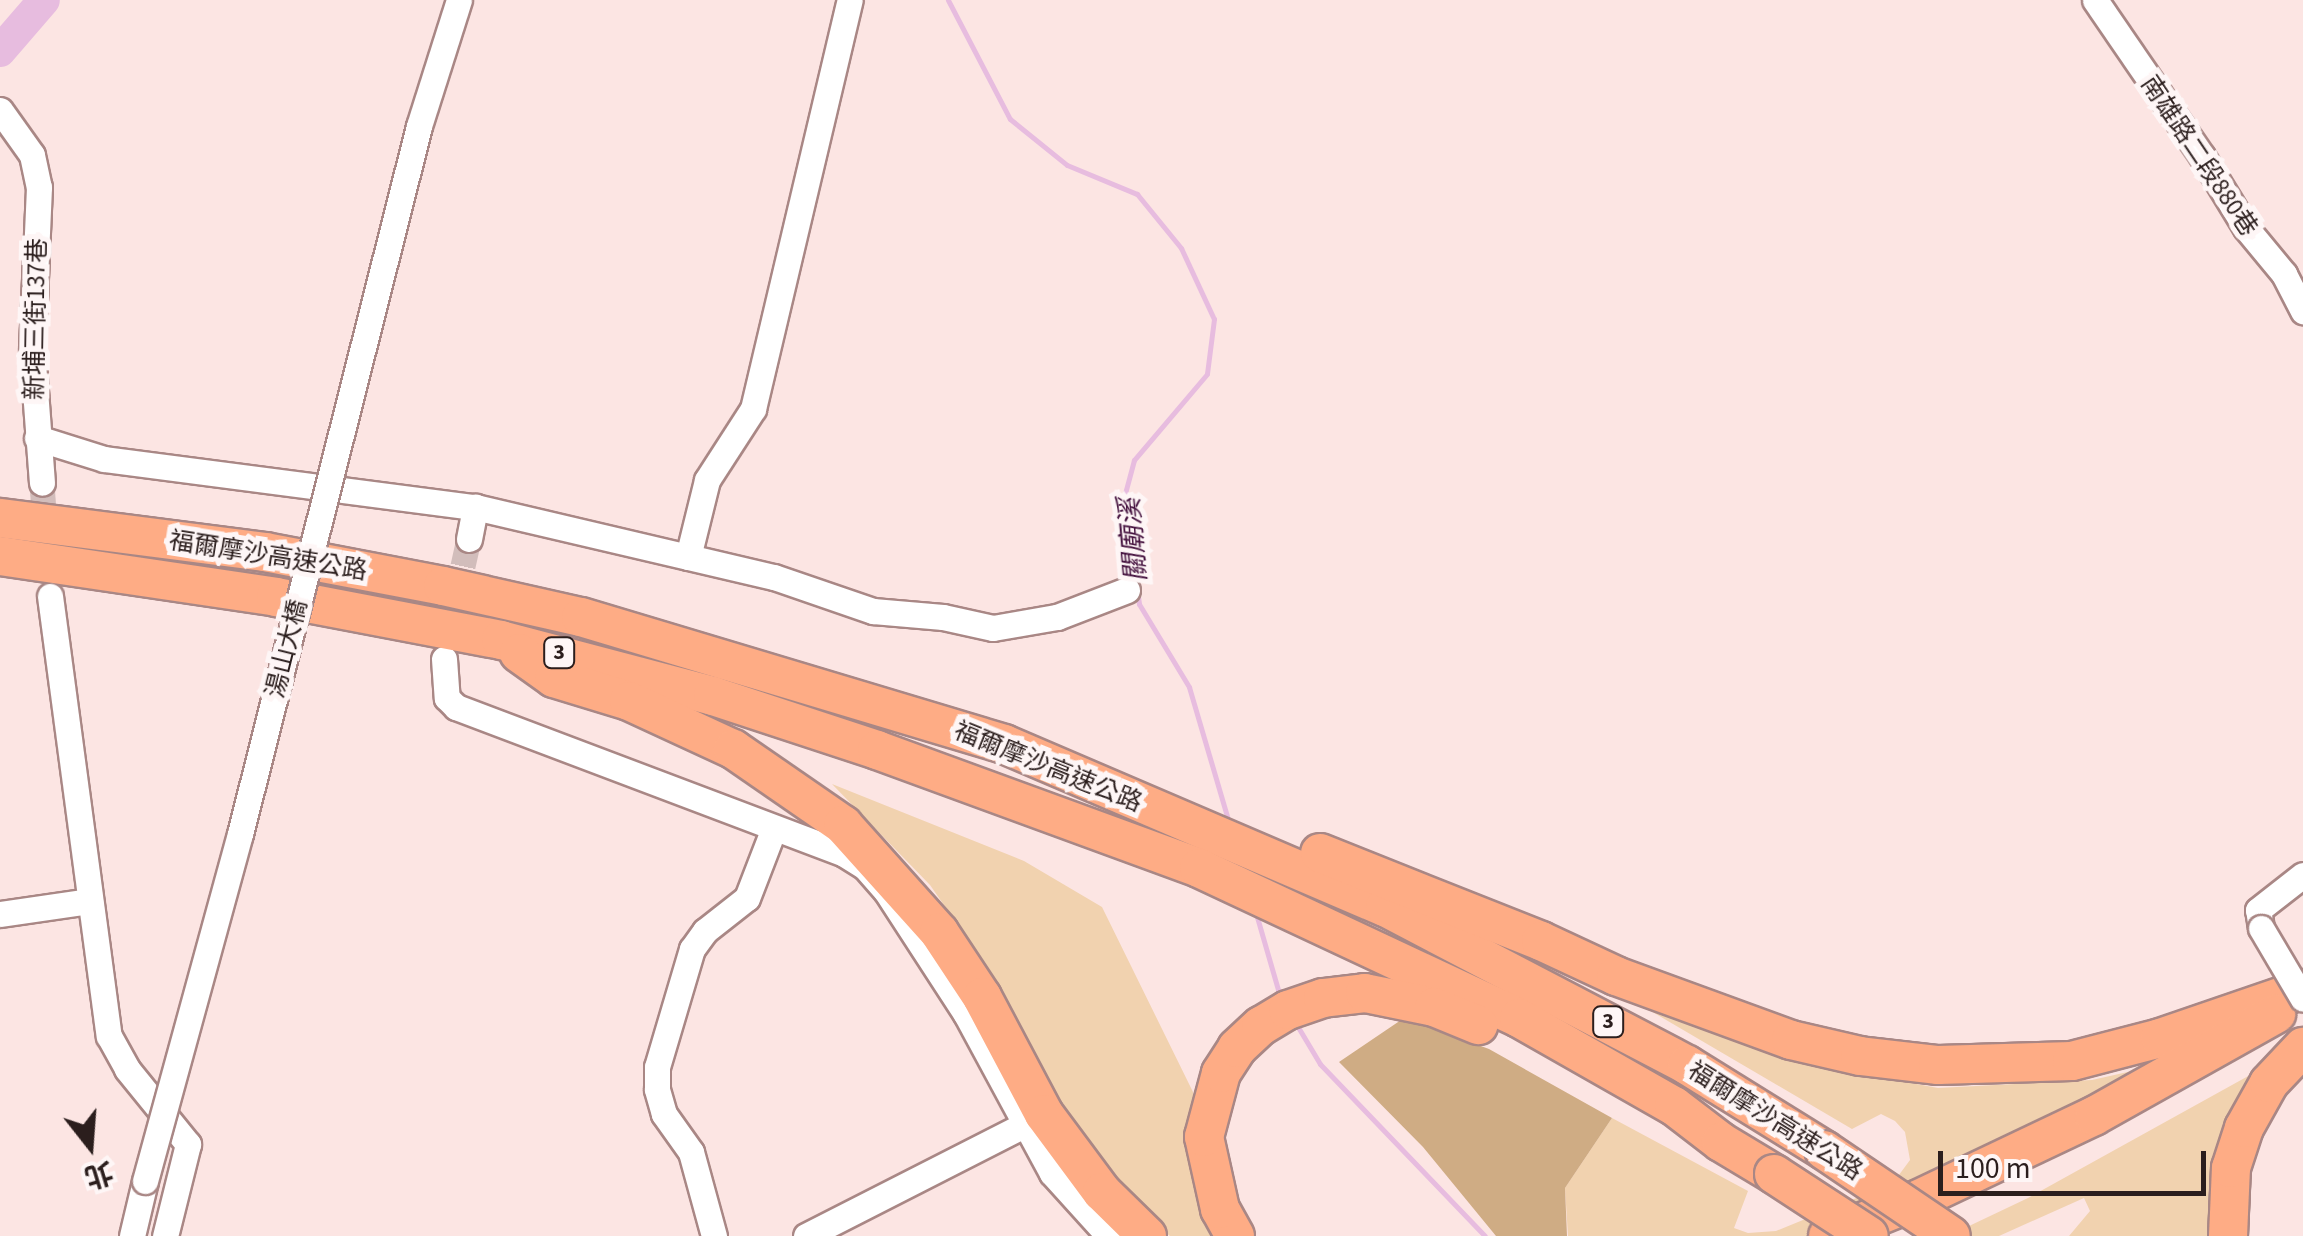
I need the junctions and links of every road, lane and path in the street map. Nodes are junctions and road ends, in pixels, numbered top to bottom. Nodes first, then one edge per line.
1 (459, 0) edge
2 (850, 0) edge
3 (2094, 0) edge
4 (0, 110) edge
5 (2303, 311) edge
6 (38, 438) junction
7 (42, 483) tunnel mouth
8 (475, 507) junction
9 (0, 518) edge
10 (468, 538) tunnel mouth
11 (0, 556) edge
12 (688, 557) junction
13 (1127, 590) dead end
14 (50, 596) tunnel mouth
15 (501, 640) junction
16 (444, 659) dead end
17 (774, 828) junction
18 (2303, 875) edge
19 (1389, 894) junction
20 (90, 901) junction
21 (0, 914) edge
22 (2303, 989) edge
23 (2303, 998) edge
24 (2303, 1016) edge
25 (2303, 1048) edge
26 (1026, 1124) junction
27 (1721, 1142) junction
28 (132, 1236) edge
29 (165, 1236) edge
30 (714, 1236) edge
31 (806, 1236) edge
32 (1109, 1236) edge
33 (1147, 1236) edge
34 (1235, 1236) edge
35 (1828, 1236) edge
36 (1869, 1236) edge
37 (1878, 1236) edge
38 (1951, 1236) edge
39 (2228, 1236) edge

1 - 28 street, 湯山大橋, bridge
2 - 12 street
3 - 5 street, 南雄路二段880巷
4 - 6 street, 新埔三街137巷
6 - 7 street, 新埔三街137巷
6 - 8 street
8 - 10 street
8 - 12 street
9 - 19 highway, 福爾摩沙高速公路 / 3
11 - 15 highway, 福爾摩沙高速公路 / 3
12 - 13 street
14 - 20 street
15 - 27 highway, 福爾摩沙高速公路 / 3
15 - 33 highway
16 - 17 street
17 - 26 street
17 - 30 street
18 - 23 street, bridge
19 - 22 highway
19 - 38 highway, 福爾摩沙高速公路 / 3, bridge
20 - 21 street
20 - 29 street
23 - 35 highway
24 - 37 highway
25 - 39 highway
26 - 31 street
26 - 32 street
27 - 34 highway
27 - 36 highway, 福爾摩沙高速公路 / 3, bridge

